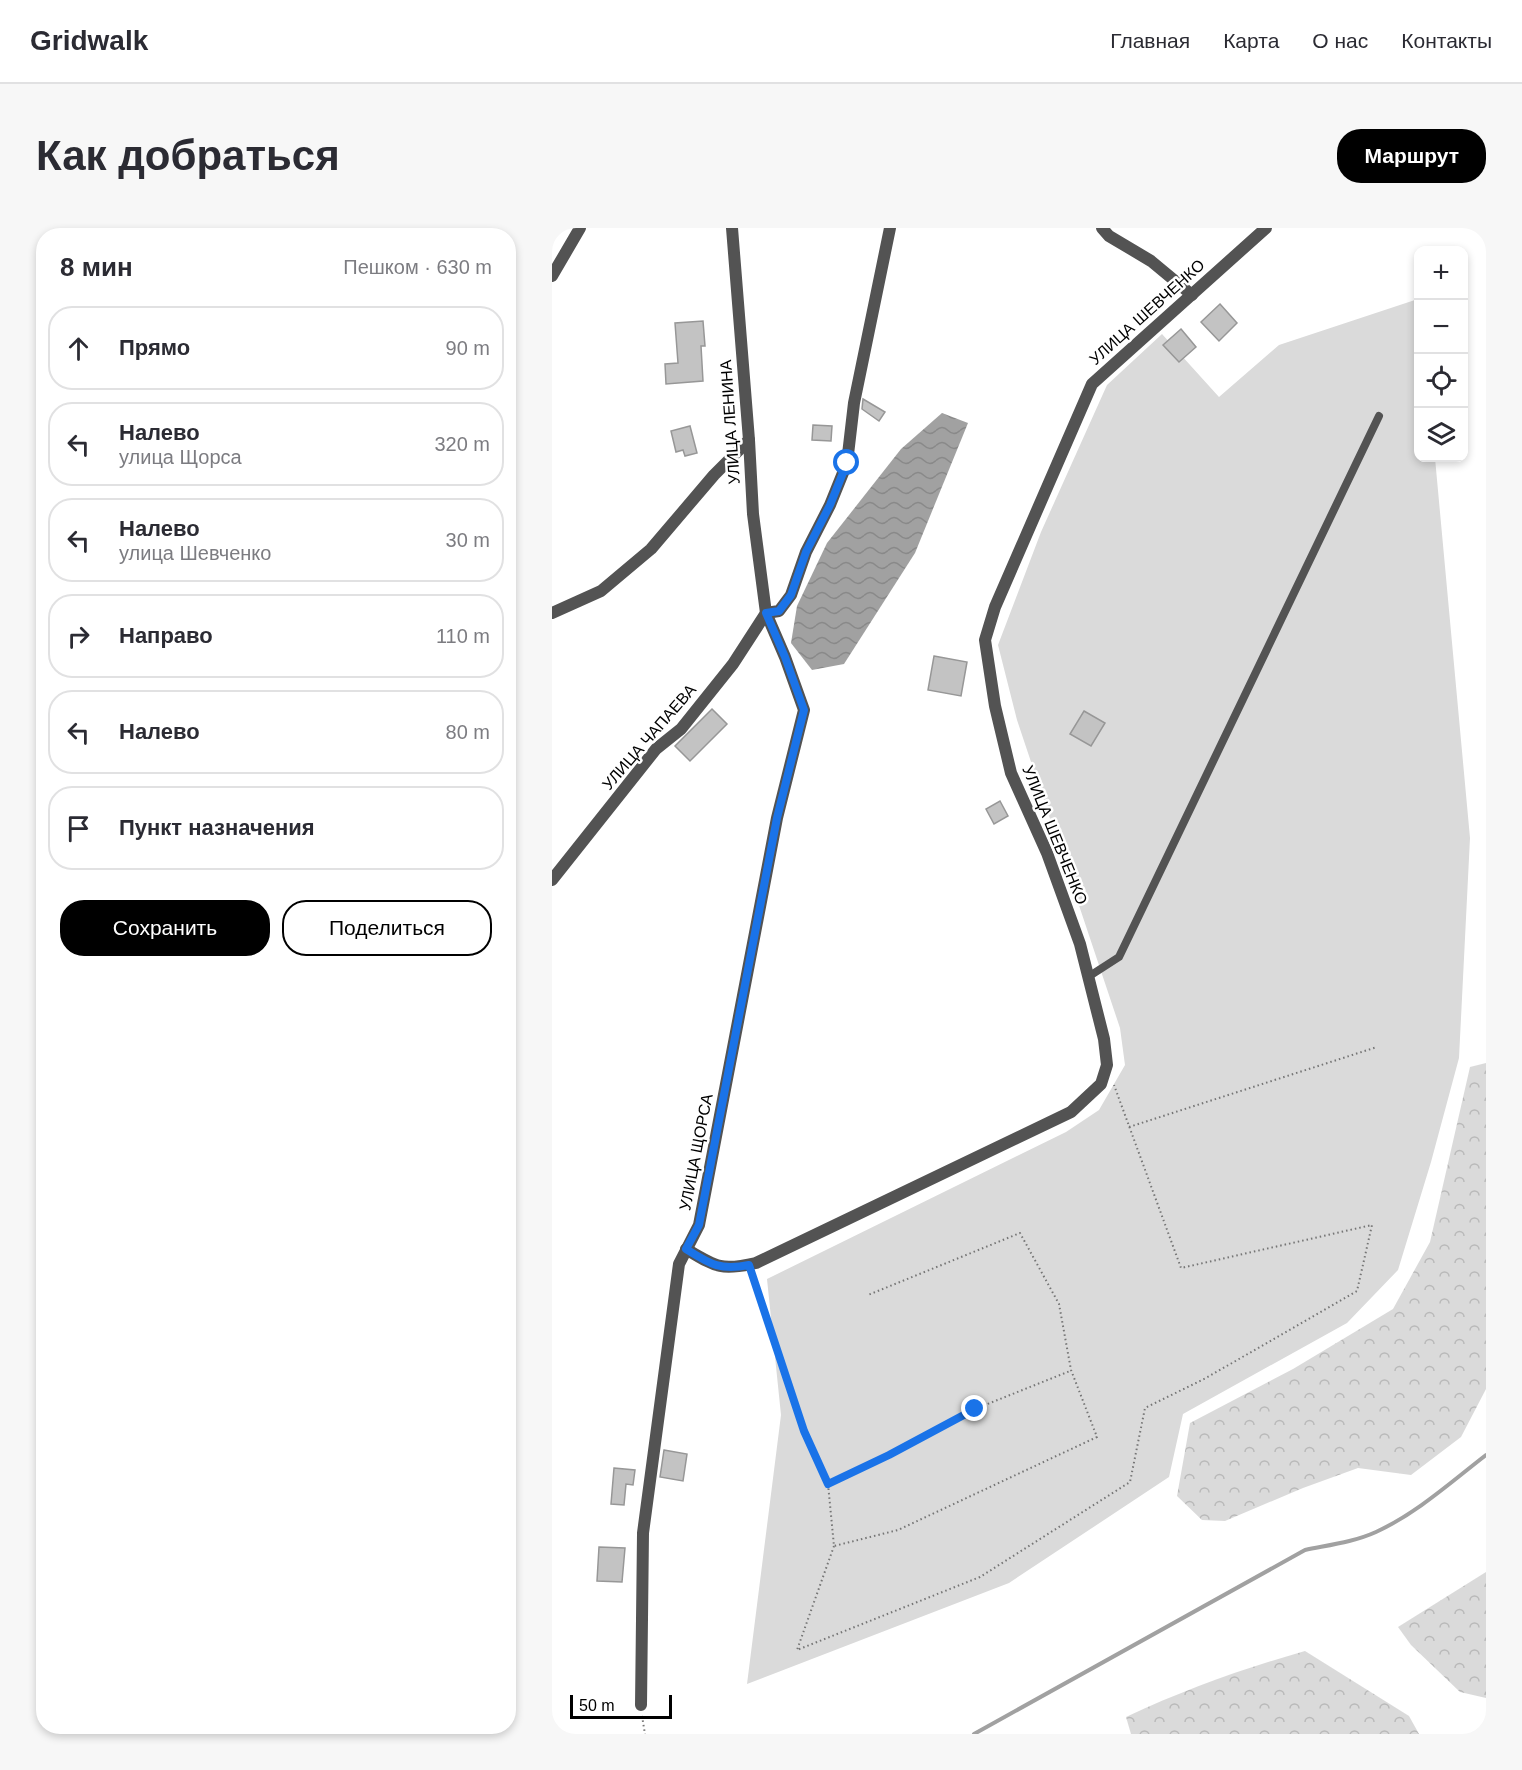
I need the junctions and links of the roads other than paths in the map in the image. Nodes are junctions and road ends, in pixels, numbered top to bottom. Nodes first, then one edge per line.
1 (580, 228) edge
2 (732, 228) edge
3 (890, 228) edge
4 (1102, 228) edge
5 (1266, 228) edge
6 (552, 276) edge
7 (1192, 295) junction
8 (1379, 416) dead end
9 (749, 440) junction
10 (552, 613) edge
11 (766, 613) junction
12 (552, 880) edge
13 (1088, 977) junction
14 (686, 1249) junction
15 (641, 1706) road end

1 - 6 street
2 - 9 street, УЛИЦА ЛЕНИНА
3 - 11 street
4 - 7 street
5 - 7 street, УЛИЦА ШЕВЧЕНКО
7 - 13 street, УЛИЦА ШЕВЧЕНКО
8 - 13 lane
9 - 10 street
9 - 11 street, УЛИЦА ЛЕНИНА
11 - 12 street, УЛИЦА ЧАПАЕВА
11 - 14 street, УЛИЦА ЩОРСА
13 - 14 street, УЛИЦА ШЕВЧЕНКО
14 - 15 street, УЛИЦА ЩОРСА

